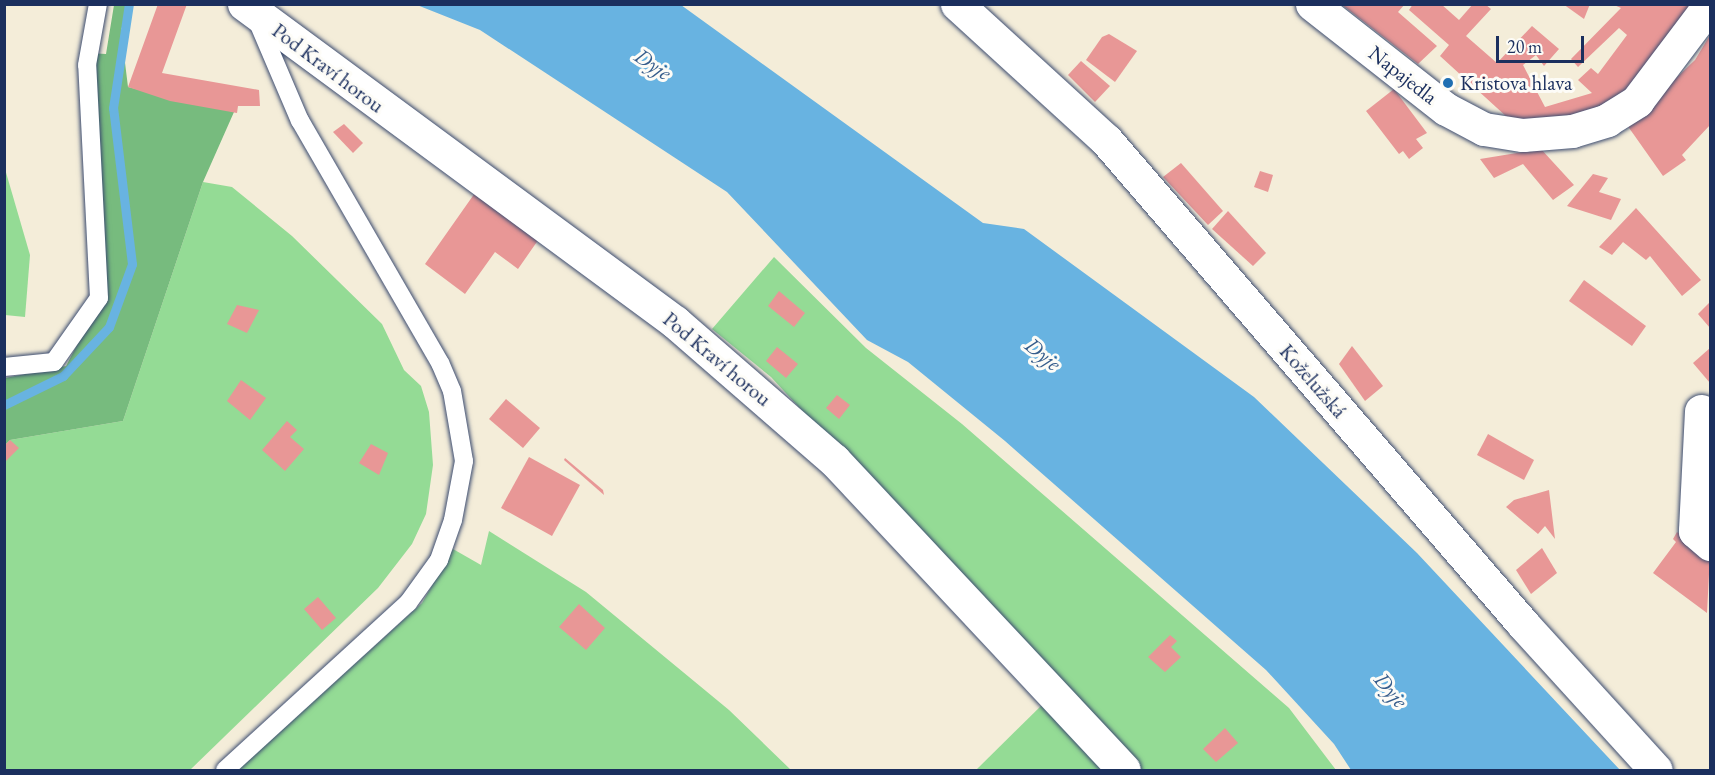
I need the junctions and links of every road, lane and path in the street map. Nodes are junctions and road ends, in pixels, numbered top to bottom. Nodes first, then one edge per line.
1 (98, 4) edge
2 (957, 4) edge
3 (1312, 4) edge
4 (1710, 4) edge
5 (249, 8) edge
6 (4, 367) edge
7 (1701, 411) dead end
8 (1710, 544) edge
9 (225, 771) edge
10 (1124, 771) edge
11 (1656, 771) edge

1 - 6 lane
2 - 11 street, Koželužská
3 - 4 street, Napajedla
5 - 9 lane
5 - 10 street, Pod Kraví horou
7 - 8 street

